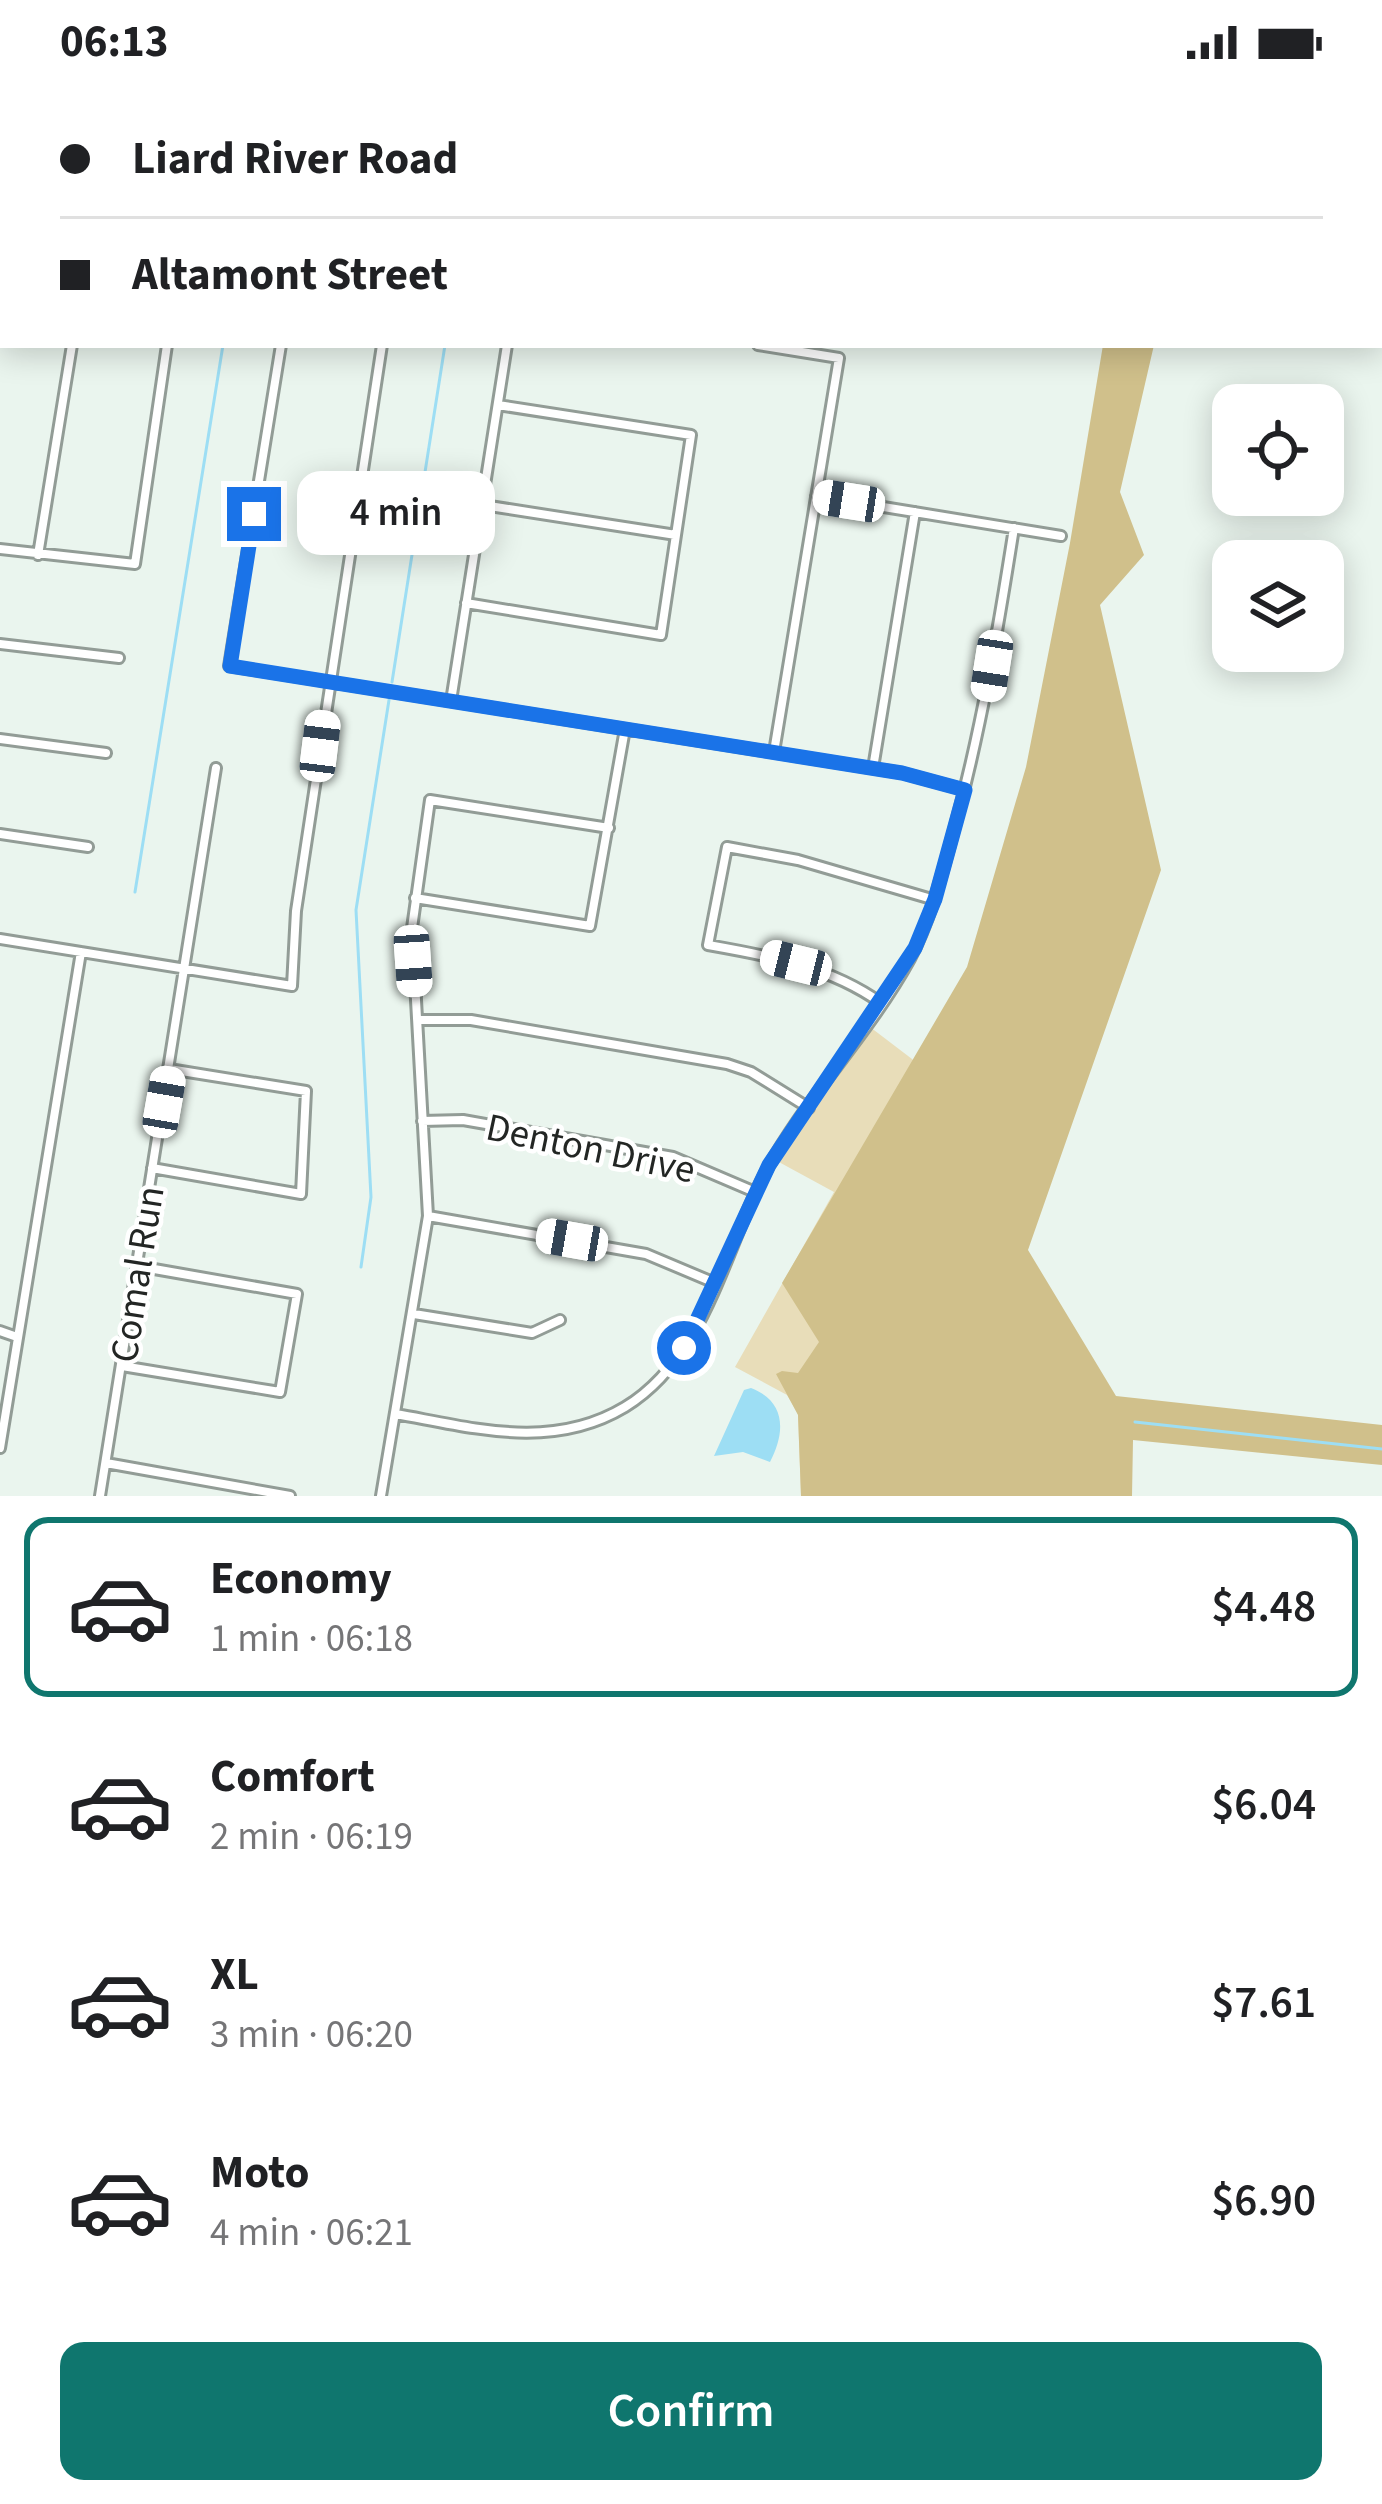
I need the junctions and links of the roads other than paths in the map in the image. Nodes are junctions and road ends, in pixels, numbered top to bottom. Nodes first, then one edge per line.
1 (72, 348) edge
2 (167, 348) edge
3 (281, 348) edge
4 (382, 348) edge
5 (507, 348) edge
6 (776, 348) edge
7 (498, 405) junction
8 (816, 496) junction
9 (483, 505) junction
10 (915, 512) junction
11 (1014, 528) junction
12 (676, 535) junction
13 (1061, 536) dead end
14 (0, 550) edge
15 (38, 555) junction
16 (466, 603) junction
17 (0, 644) edge
18 (119, 658) dead end
19 (328, 682) junction
20 (451, 701) junction
21 (625, 729) junction
22 (0, 739) edge
23 (773, 752) junction
24 (106, 753) dead end
25 (216, 768) dead end
26 (873, 768) junction
27 (965, 790) junction
28 (609, 828) junction
29 (0, 834) edge
30 (88, 847) dead end
31 (415, 898) junction
32 (935, 899) junction
33 (0, 939) edge
34 (81, 952) junction
35 (184, 968) junction
36 (880, 1003) junction
37 (418, 1020) junction
38 (169, 1069) junction
39 (809, 1108) junction
40 (422, 1120) junction
41 (152, 1168) junction
42 (755, 1192) junction
43 (428, 1216) junction
44 (137, 1266) junction
45 (716, 1283) junction
46 (413, 1314) junction
47 (560, 1320) dead end
48 (0, 1331) edge
49 (17, 1337) junction
50 (122, 1366) junction
51 (396, 1414) junction
52 (0, 1448) edge
53 (106, 1463) junction
54 (100, 1496) edge
55 (290, 1496) edge
56 (381, 1496) edge

1 - 15 street
2 - 15 street
3 - 19 street
4 - 19 street
5 - 7 street
6 - 8 street
7 - 9 street
7 - 12 street
8 - 10 street
8 - 23 street
9 - 12 street
9 - 16 street
10 - 11 street
10 - 26 street
11 - 13 street
11 - 27 street
12 - 16 street
14 - 15 street
16 - 20 street
17 - 18 street
19 - 20 street
19 - 35 street
20 - 21 street
21 - 23 street
21 - 28 street
22 - 24 street
23 - 26 street
25 - 35 street, Comal Run
26 - 27 street
27 - 32 street
28 - 31 street
28 - 31 street
29 - 30 street
31 - 37 street
32 - 36 street
32 - 36 street
33 - 34 street
34 - 35 street
34 - 49 street
35 - 38 street, Comal Run
36 - 39 street
37 - 39 street
37 - 40 street
38 - 41 street, Comal Run
38 - 41 street
39 - 42 street
40 - 42 street, Denton Drive
40 - 43 street
41 - 44 street, Comal Run
42 - 45 street
43 - 45 street
43 - 46 street
44 - 50 street, Comal Run
44 - 50 street
45 - 51 street
46 - 47 street
46 - 51 street
48 - 49 street
49 - 52 street
50 - 53 street, Comal Run
51 - 56 street
53 - 54 street, Comal Run
53 - 55 street

